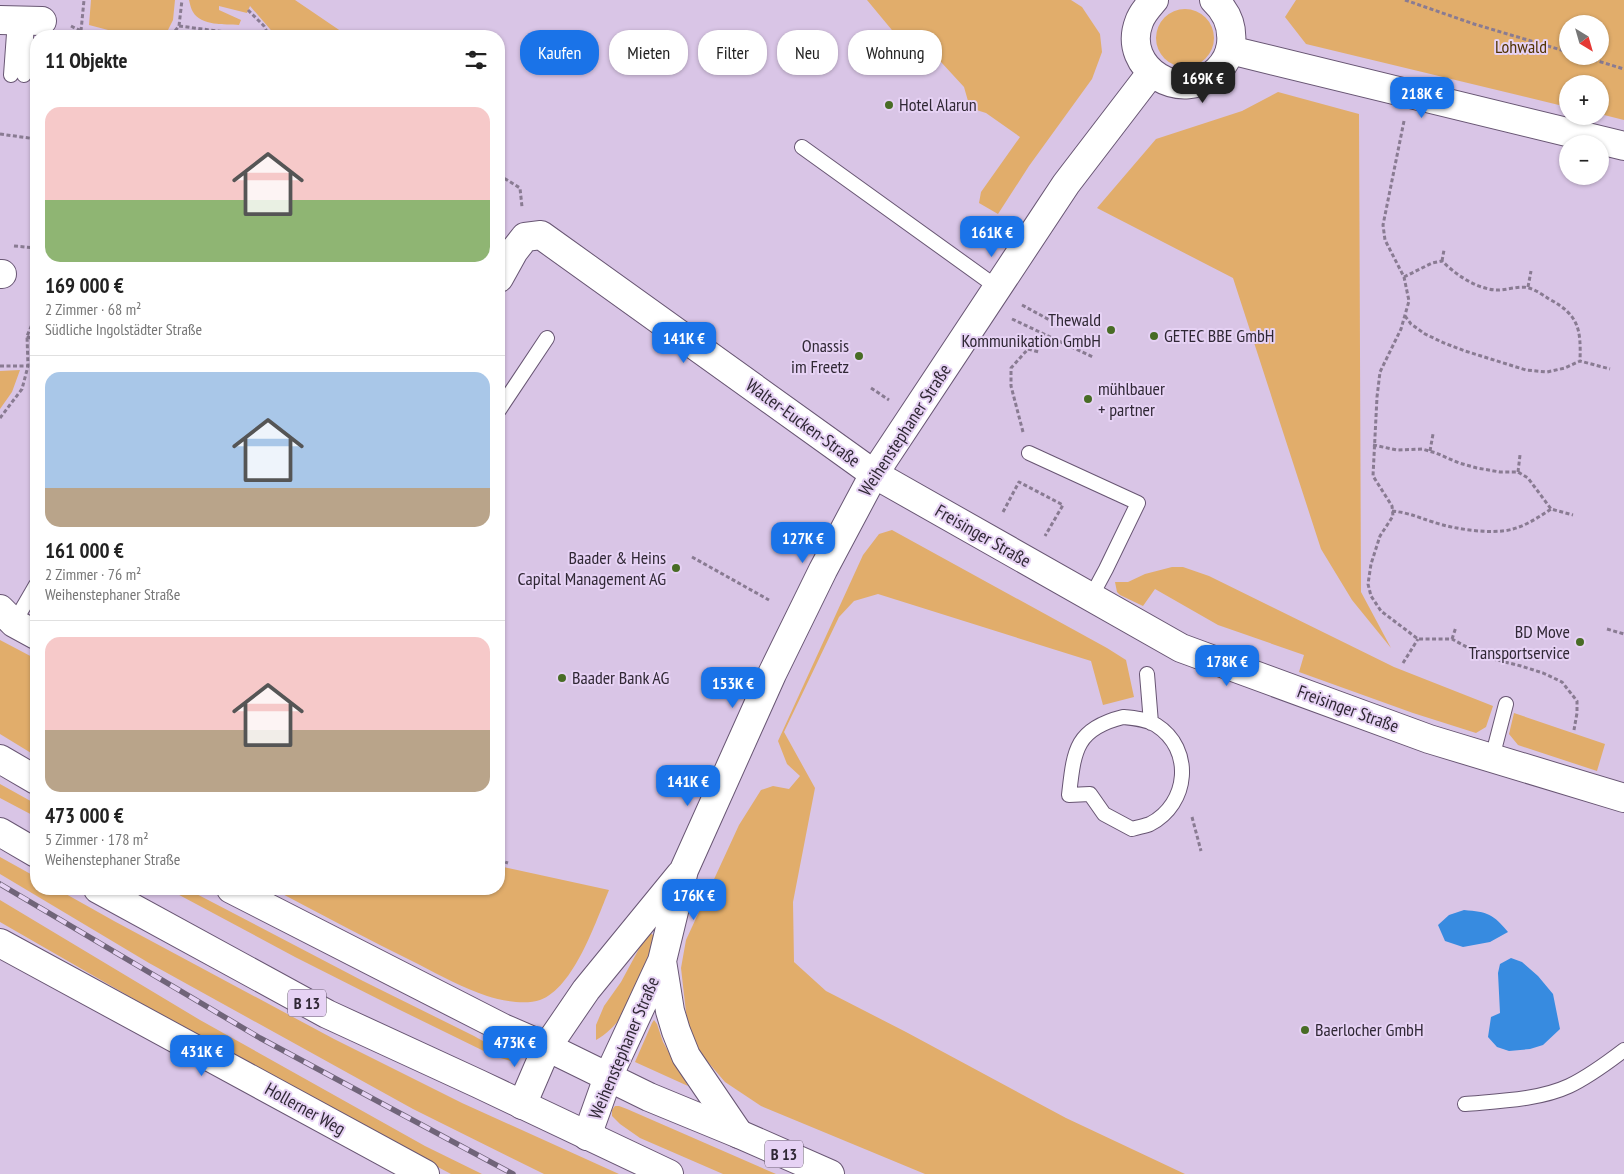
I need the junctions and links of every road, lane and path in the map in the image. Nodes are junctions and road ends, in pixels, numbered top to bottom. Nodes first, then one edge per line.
1 (84, 0) edge
2 (182, 0) edge
3 (1214, 0) edge
4 (1405, 0) edge
5 (1141, 4) edge
6 (248, 10) dead end
7 (25, 23) edge
8 (179, 26) junction
9 (81, 30) edge
10 (176, 30) edge
11 (210, 30) edge
12 (266, 30) edge
13 (1559, 49) edge
14 (1230, 50) junction
15 (1609, 64) edge
16 (1624, 69) edge
17 (1151, 72) junction
18 (17, 75) dead end
19 (1411, 94) junction
20 (0, 134) edge
21 (30, 138) edge
22 (1624, 146) edge
23 (802, 147) dead end
24 (505, 178) edge
25 (525, 238) junction
26 (12, 246) dead end
27 (30, 248) edge
28 (1444, 250) dead end
29 (1442, 261) junction
30 (505, 267) edge
31 (1531, 272) dead end
32 (1404, 276) junction
33 (1528, 287) junction
34 (998, 288) junction
35 (1021, 305) dead end
36 (1404, 316) junction
37 (1012, 318) dead end
38 (1057, 324) dead end
39 (30, 329) edge
40 (27, 336) junction
41 (30, 338) edge
42 (547, 338) dead end
43 (1039, 352) dead end
44 (1093, 357) dead end
45 (1580, 362) junction
46 (0, 366) edge
47 (28, 366) junction
48 (1610, 369) dead end
49 (505, 401) edge
50 (0, 418) edge
51 (1433, 434) dead end
52 (1373, 444) junction
53 (1430, 451) junction
54 (1029, 453) joint
55 (1520, 455) dead end
56 (1518, 472) junction
57 (874, 474) junction
58 (1551, 509) junction
59 (1392, 511) junction
60 (1003, 512) dead end
61 (1573, 515) dead end
62 (1045, 536) dead end
63 (692, 557) dead end
64 (30, 597) edge
65 (1091, 597) junction
66 (769, 600) dead end
67 (17, 622) edge
68 (1456, 627) dead end
69 (1607, 629) dead end
70 (1624, 634) edge
71 (1418, 639) junction
72 (1452, 639) junction
73 (1402, 663) dead end
74 (1147, 674) dead end
75 (1506, 704) dead end
76 (1151, 723) junction
77 (1574, 730) dead end
78 (1492, 758) junction
79 (0, 759) edge
80 (30, 776) edge
81 (1624, 798) edge
82 (0, 832) edge
83 (30, 850) edge
84 (505, 861) edge
85 (508, 862) dead end
86 (684, 870) junction
87 (109, 895) edge
88 (243, 895) edge
89 (0, 943) edge
90 (662, 961) junction
91 (547, 1047) junction
92 (1624, 1050) edge
93 (608, 1077) junction
94 (1466, 1104) dead end
95 (522, 1105) junction
96 (739, 1134) junction
97 (587, 1136) junction
98 (425, 1174) edge
99 (669, 1174) edge
100 (830, 1174) edge

1 - 9 path
2 - 8 path
3 - 14 street
4 - 13 path
5 - 17 street
6 - 12 path
7 - 18 lane
8 - 10 path
8 - 11 path
14 - 17 street
14 - 19 street
15 - 16 path
17 - 34 street, Weihenstephaner Straße
19 - 22 street
19 - 32 path
20 - 21 path
23 - 34 lane
24 - 25 path
25 - 30 street
25 - 57 street, Walter-Eucken-Straße
26 - 27 path
28 - 29 path
29 - 32 path
29 - 33 path
31 - 33 path
32 - 36 path
33 - 45 path
34 - 57 street, Weihenstephaner Straße
35 - 38 path
36 - 45 path
36 - 52 path
37 - 44 path
39 - 40 path
40 - 41 path
40 - 47 path
42 - 49 lane
43 - 54 path
45 - 48 path
46 - 47 path
47 - 50 path
51 - 53 path
52 - 53 path
52 - 59 path
53 - 56 path
54 - 65 lane
55 - 56 path
56 - 58 path
57 - 65 street, Freisinger Straße
57 - 86 street, Weihenstephaner Straße
58 - 59 path
58 - 61 path
59 - 71 path
60 - 62 path
63 - 66 path
64 - 67 lane
65 - 78 street, Freisinger Straße
68 - 72 path
69 - 70 path
71 - 72 path
71 - 73 path
72 - 77 path
74 - 76 lane
75 - 78 lane
76 - 76 lane
78 - 81 street, Freisinger Straße
79 - 80 street
82 - 83 street
84 - 85 path
86 - 90 street, Weihenstephaner Straße
86 - 91 street, Weihenstephaner Straße
87 - 95 street, B 13
88 - 91 street, B 13
89 - 98 street, Hollerner Weg
90 - 93 street, Weihenstephaner Straße
90 - 96 street, Weihenstephaner Straße
91 - 93 street, B 13
91 - 95 street, Weihenstephaner Straße
92 - 94 lane
93 - 96 street, B 13
93 - 97 street, Weihenstephaner Straße
95 - 97 street, B 13
96 - 100 street, B 13
97 - 99 street, B 13

